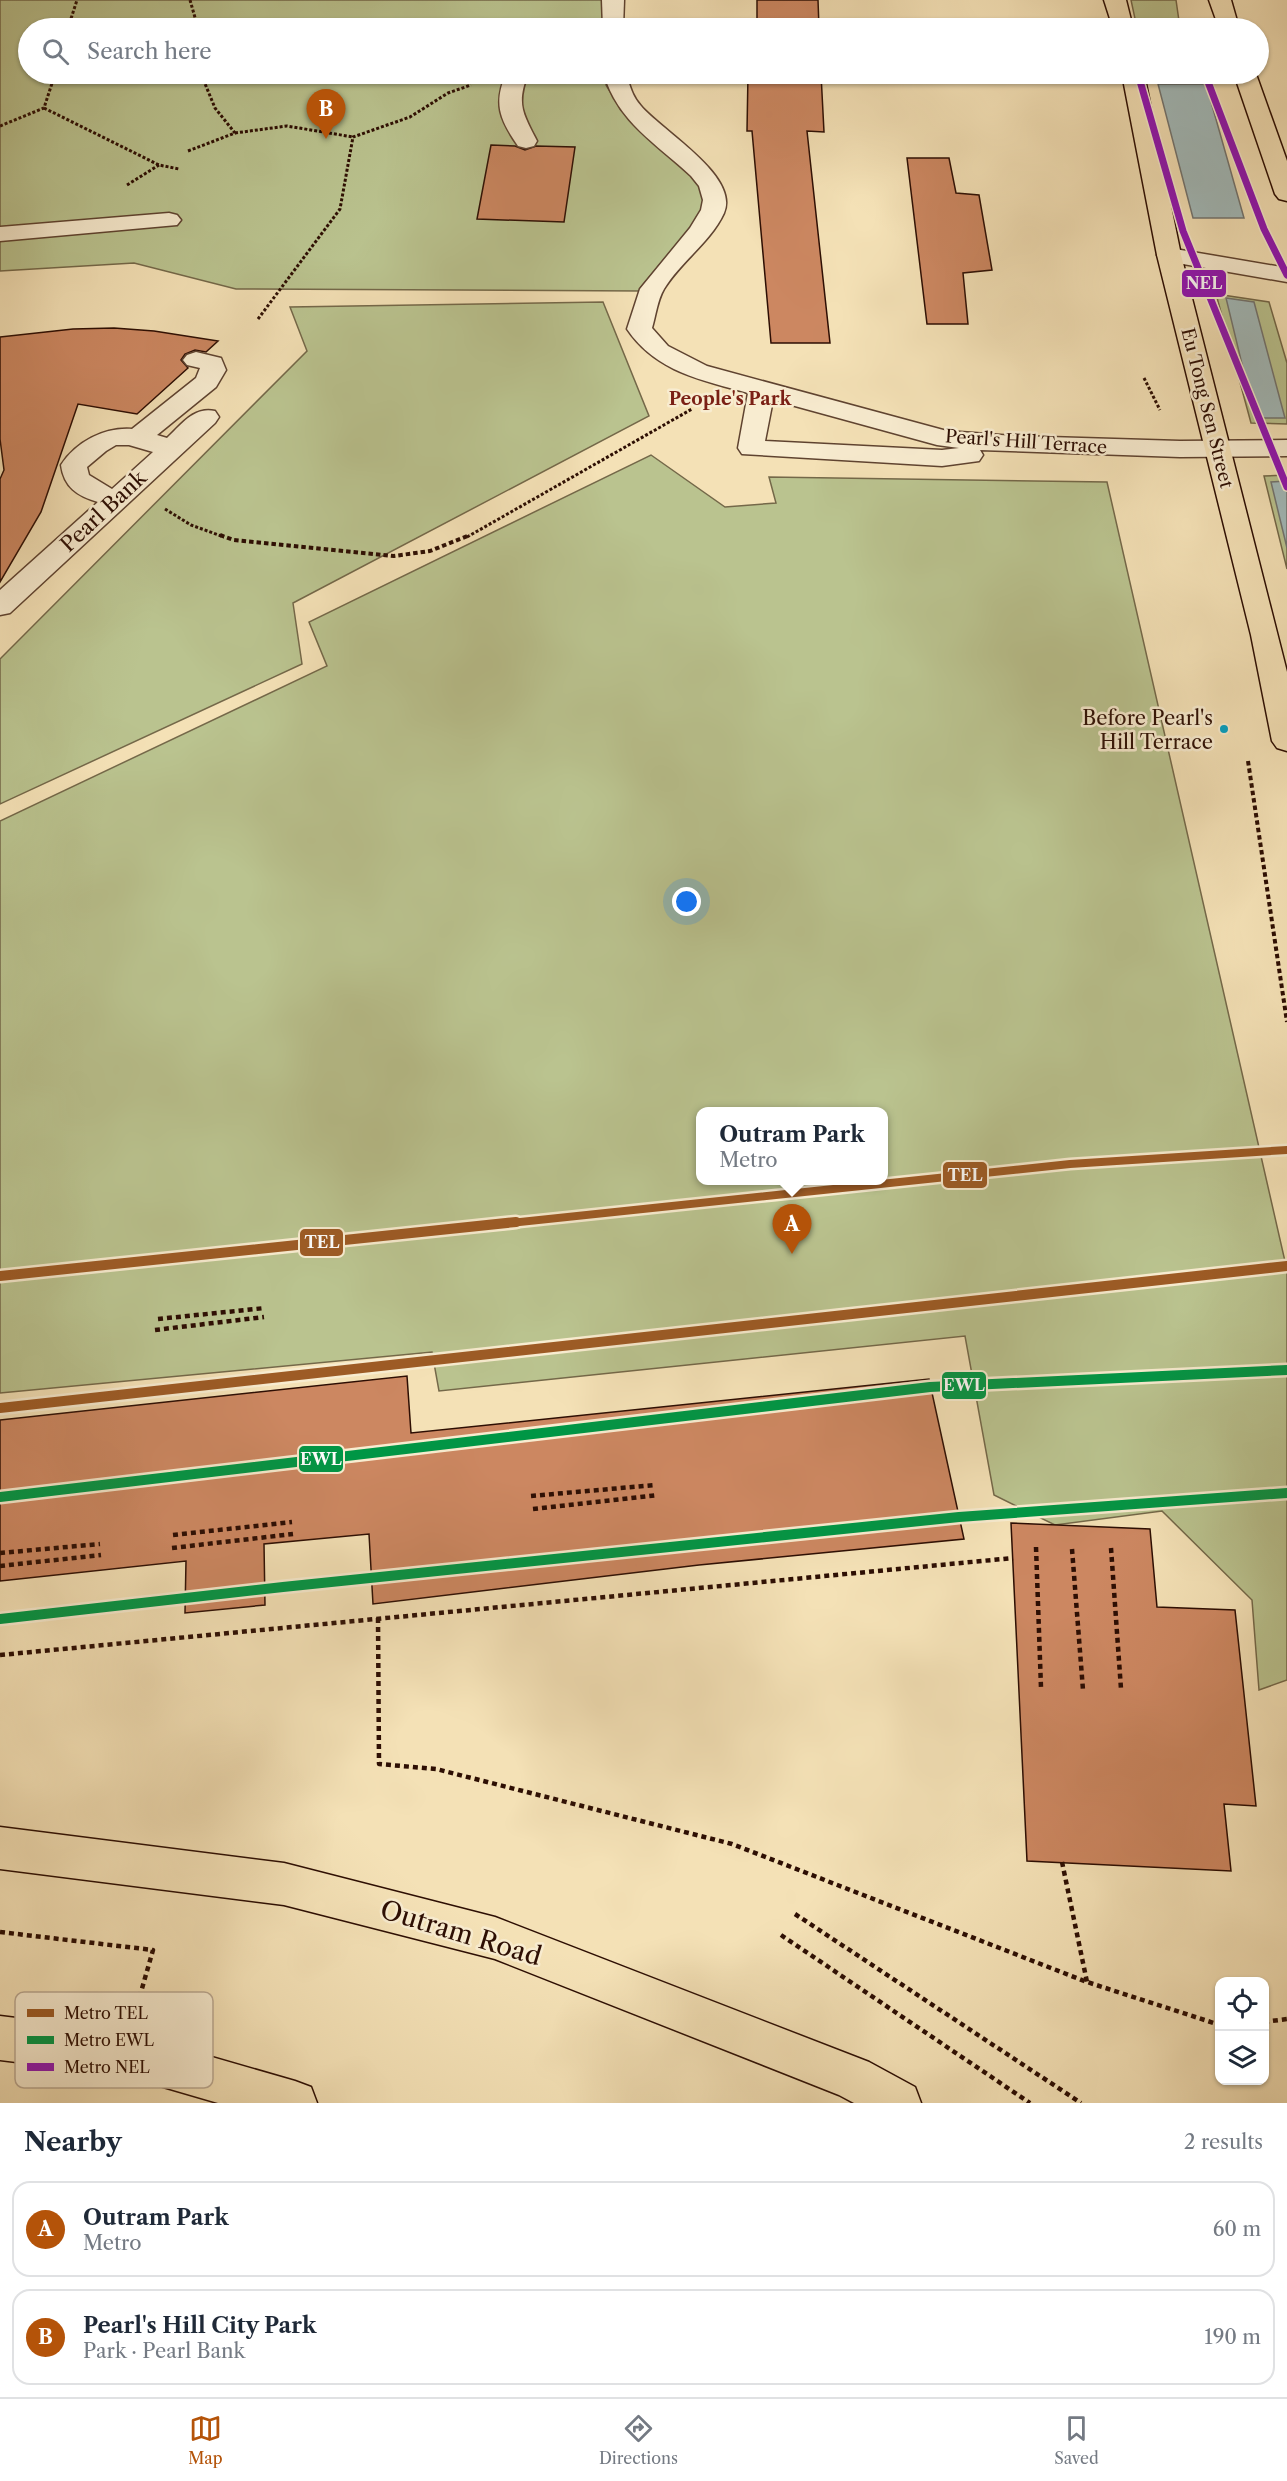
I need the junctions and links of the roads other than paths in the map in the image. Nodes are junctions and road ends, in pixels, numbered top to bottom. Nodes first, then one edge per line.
1 (613, 0) edge
2 (1115, 0) edge
3 (1220, 0) edge
4 (613, 18) edge
5 (1120, 18) edge
6 (1226, 18) edge
7 (513, 84) edge
8 (616, 84) edge
9 (1135, 84) edge
10 (1248, 84) edge
11 (526, 141) dead end
12 (1287, 194) edge
13 (169, 220) dead end
14 (0, 234) edge
15 (1169, 255) junction
16 (1287, 275) edge
17 (196, 360) dead end
18 (752, 387) junction
19 (206, 417) dead end
20 (137, 438) junction
21 (1061, 446) junction
22 (1217, 447) junction
23 (1287, 448) edge
24 (170, 449) junction
25 (123, 492) junction
26 (0, 606) edge
27 (1287, 741) edge
28 (0, 1848) edge
29 (0, 2038) edge
30 (15, 2040) edge
31 (213, 2079) edge
32 (295, 2103) edge
33 (899, 2103) edge

1 - 4 street
2 - 5 main road
3 - 6 main road
7 - 11 street
8 - 18 street, Pearl's Hill Terrace
9 - 15 main road, Eu Tong Sen Street
10 - 12 main road
13 - 14 street
15 - 16 street
15 - 22 main road, Eu Tong Sen Street
17 - 20 street
18 - 21 street, Pearl's Hill Terrace
18 - 21 street
19 - 24 street, Pearl Bank
20 - 24 street
20 - 25 street
21 - 22 street, Pearl's Hill Terrace
22 - 23 street, Pearl's Hill Terrace
22 - 27 main road, Eu Tong Sen Street
24 - 25 street, Pearl Bank
25 - 26 street, Pearl Bank
28 - 33 main road, Outram Road
29 - 30 main road
31 - 32 main road

